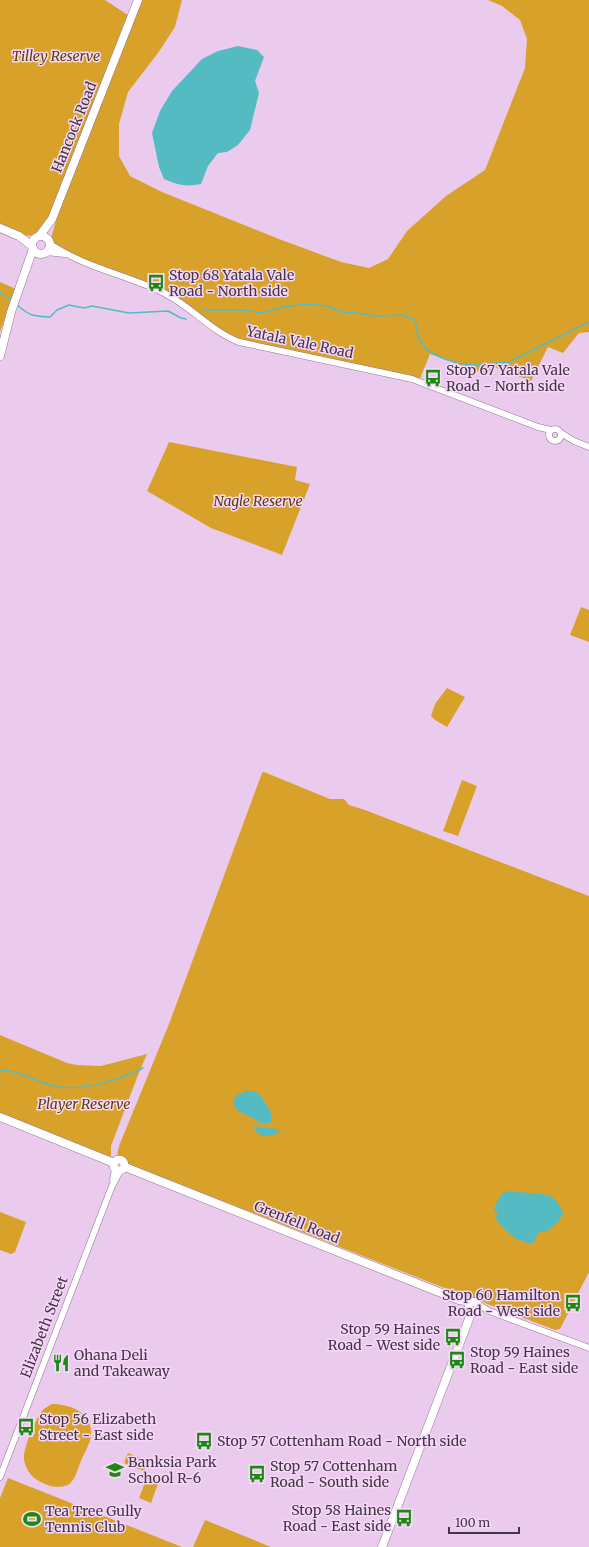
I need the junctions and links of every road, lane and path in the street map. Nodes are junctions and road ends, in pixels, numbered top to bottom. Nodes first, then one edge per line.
1 (138, 0) edge
2 (52, 219) junction
3 (0, 228) edge
4 (19, 236) junction
5 (38, 236) junction
6 (49, 241) junction
7 (32, 247) junction
8 (43, 253) junction
9 (68, 255) junction
10 (22, 281) junction
11 (13, 305) junction
12 (0, 334) edge
13 (0, 356) edge
14 (550, 433) junction
15 (560, 436) junction
16 (589, 447) edge
17 (0, 1117) edge
18 (119, 1167) junction
19 (474, 1307) junction
20 (589, 1348) edge
21 (0, 1478) edge
22 (382, 1547) edge

1 - 2 main road, Hancock Road
2 - 5 main road, Hancock Road
2 - 6 main road, Hancock Road
3 - 4 main road
4 - 5 main road
4 - 7 main road
5 - 6 main road
5 - 7 main road
6 - 8 main road
6 - 9 street, Yatala Vale Road
7 - 8 main road
7 - 10 main road
8 - 9 street, Yatala Vale Road
8 - 10 main road
9 - 14 street, Yatala Vale Road
10 - 11 main road
11 - 12 main road
11 - 13 main road
14 - 15 street
14 - 15 street
15 - 16 street
17 - 18 main road, Grenfell Road
18 - 19 main road, Grenfell Road
18 - 21 street, Elizabeth Street
19 - 20 street, Grenfell Road
19 - 22 main road

